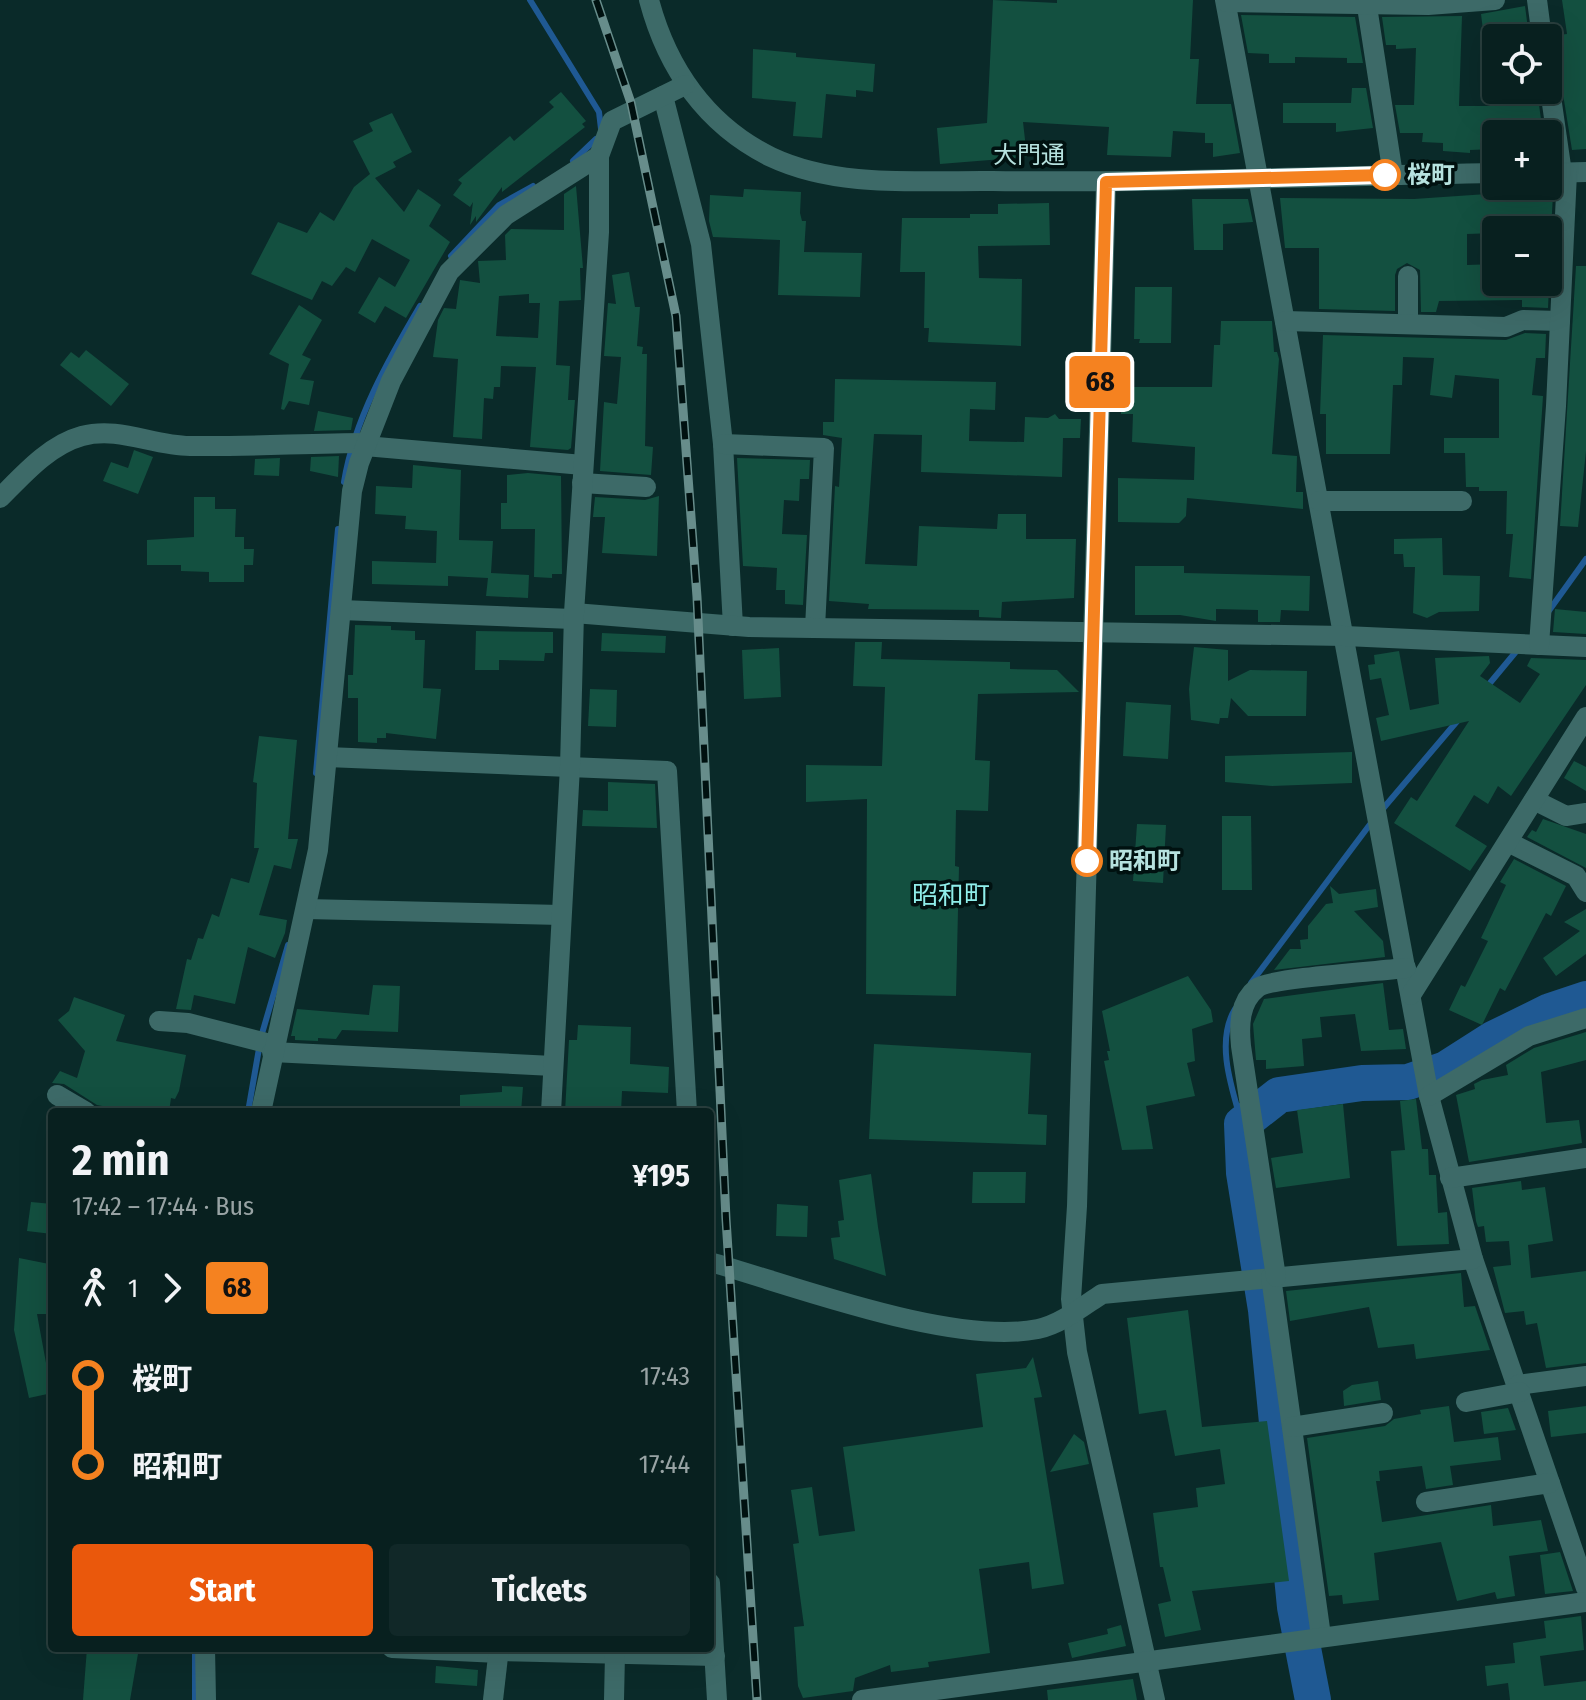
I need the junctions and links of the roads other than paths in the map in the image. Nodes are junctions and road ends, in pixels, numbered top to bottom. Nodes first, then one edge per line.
1 (649, 0) edge
2 (1495, 0) edge
3 (1537, 0) edge
4 (1226, 1) edge
5 (1316, 1) edge
6 (1366, 1) edge
7 (1420, 2) edge
8 (1540, 24) edge
9 (685, 85) junction
10 (663, 96) junction
11 (1553, 104) edge
12 (599, 156) junction
13 (1566, 172) edge
14 (1482, 173) edge
15 (1393, 175) junction
16 (1258, 177) junction
17 (1106, 182) junction
18 (1408, 276) dead end
19 (1285, 321) junction
20 (1560, 321) junction
21 (1408, 324) junction
22 (366, 444) junction
23 (723, 444) junction
24 (583, 474) junction
25 (646, 487) dead end
26 (0, 498) edge
27 (1319, 501) junction
28 (1462, 501) dead end
29 (341, 610) junction
30 (573, 616) junction
31 (733, 626) junction
32 (815, 628) junction
33 (1092, 630) junction
34 (1345, 636) junction
35 (1539, 645) junction
36 (1586, 647) edge
37 (1586, 717) edge
38 (327, 757) junction
39 (570, 767) junction
40 (1534, 800) junction
41 (1586, 813) edge
42 (1508, 842) junction
43 (1586, 892) edge
44 (306, 909) junction
45 (561, 915) junction
46 (1406, 968) junction
47 (1411, 995) junction
48 (1586, 1018) edge
49 (159, 1021) dead end
50 (273, 1048) junction
51 (553, 1066) junction
52 (57, 1095) dead end
53 (1429, 1096) junction
54 (79, 1108) edge
55 (262, 1108) edge
56 (551, 1108) edge
57 (687, 1108) edge
58 (1586, 1158) edge
59 (1450, 1178) junction
60 (1473, 1259) junction
61 (714, 1263) edge
62 (1273, 1277) junction
63 (1072, 1315) junction
64 (1586, 1376) edge
65 (1519, 1389) junction
66 (1466, 1402) dead end
67 (1383, 1413) dead end
68 (1292, 1427) junction
69 (1550, 1483) junction
70 (1426, 1502) dead end
71 (1586, 1588) edge
72 (1586, 1602) edge
73 (1321, 1636) junction
74 (714, 1641) edge
75 (205, 1652) edge
76 (499, 1652) edge
77 (538, 1652) edge
78 (615, 1654) junction
79 (715, 1656) junction
80 (1147, 1661) junction
81 (206, 1700) edge
82 (493, 1700) edge
83 (614, 1700) edge
84 (717, 1700) edge
85 (862, 1700) edge
86 (1155, 1700) edge

1 - 9 street, 大門通
2 - 7 street
3 - 8 street
4 - 5 street
4 - 16 street
5 - 6 street
6 - 7 street
6 - 15 street
9 - 10 street
9 - 17 street, 大門通
10 - 12 street
10 - 23 street
11 - 13 street
12 - 22 street
12 - 24 street
13 - 20 street
14 - 15 street, 大門通
15 - 16 street, 大門通
16 - 17 street, 大門通
16 - 19 street
17 - 33 street
18 - 21 street
19 - 21 street
19 - 27 street
20 - 21 street
20 - 35 street
22 - 24 street
22 - 26 street
22 - 29 street
23 - 31 street
23 - 32 street
24 - 25 street
24 - 30 street
27 - 28 street
27 - 34 street
29 - 30 street
29 - 38 street
30 - 31 street
30 - 39 street
31 - 32 street
32 - 33 street
33 - 34 street
33 - 63 street
34 - 35 street
34 - 46 street
35 - 36 street
37 - 40 street
38 - 39 street
38 - 44 street
39 - 45 street
39 - 57 street
40 - 41 street
40 - 42 street
42 - 43 street
42 - 47 street
44 - 45 street
44 - 50 street
45 - 51 street
46 - 47 street
46 - 62 street
47 - 53 street
48 - 53 street
49 - 50 street
50 - 51 street
50 - 55 street
51 - 56 street
52 - 54 street
53 - 59 street
58 - 59 street
59 - 60 street
60 - 62 street
60 - 65 street
61 - 63 street
62 - 63 street
62 - 68 street
63 - 80 street
64 - 65 street
65 - 66 street
65 - 69 street
67 - 68 street
68 - 73 street
69 - 70 street
69 - 71 street
72 - 73 street
73 - 80 street
74 - 79 street
75 - 81 street
76 - 82 street
77 - 78 street
78 - 79 street
78 - 83 street
79 - 84 street
80 - 85 street
80 - 86 street

